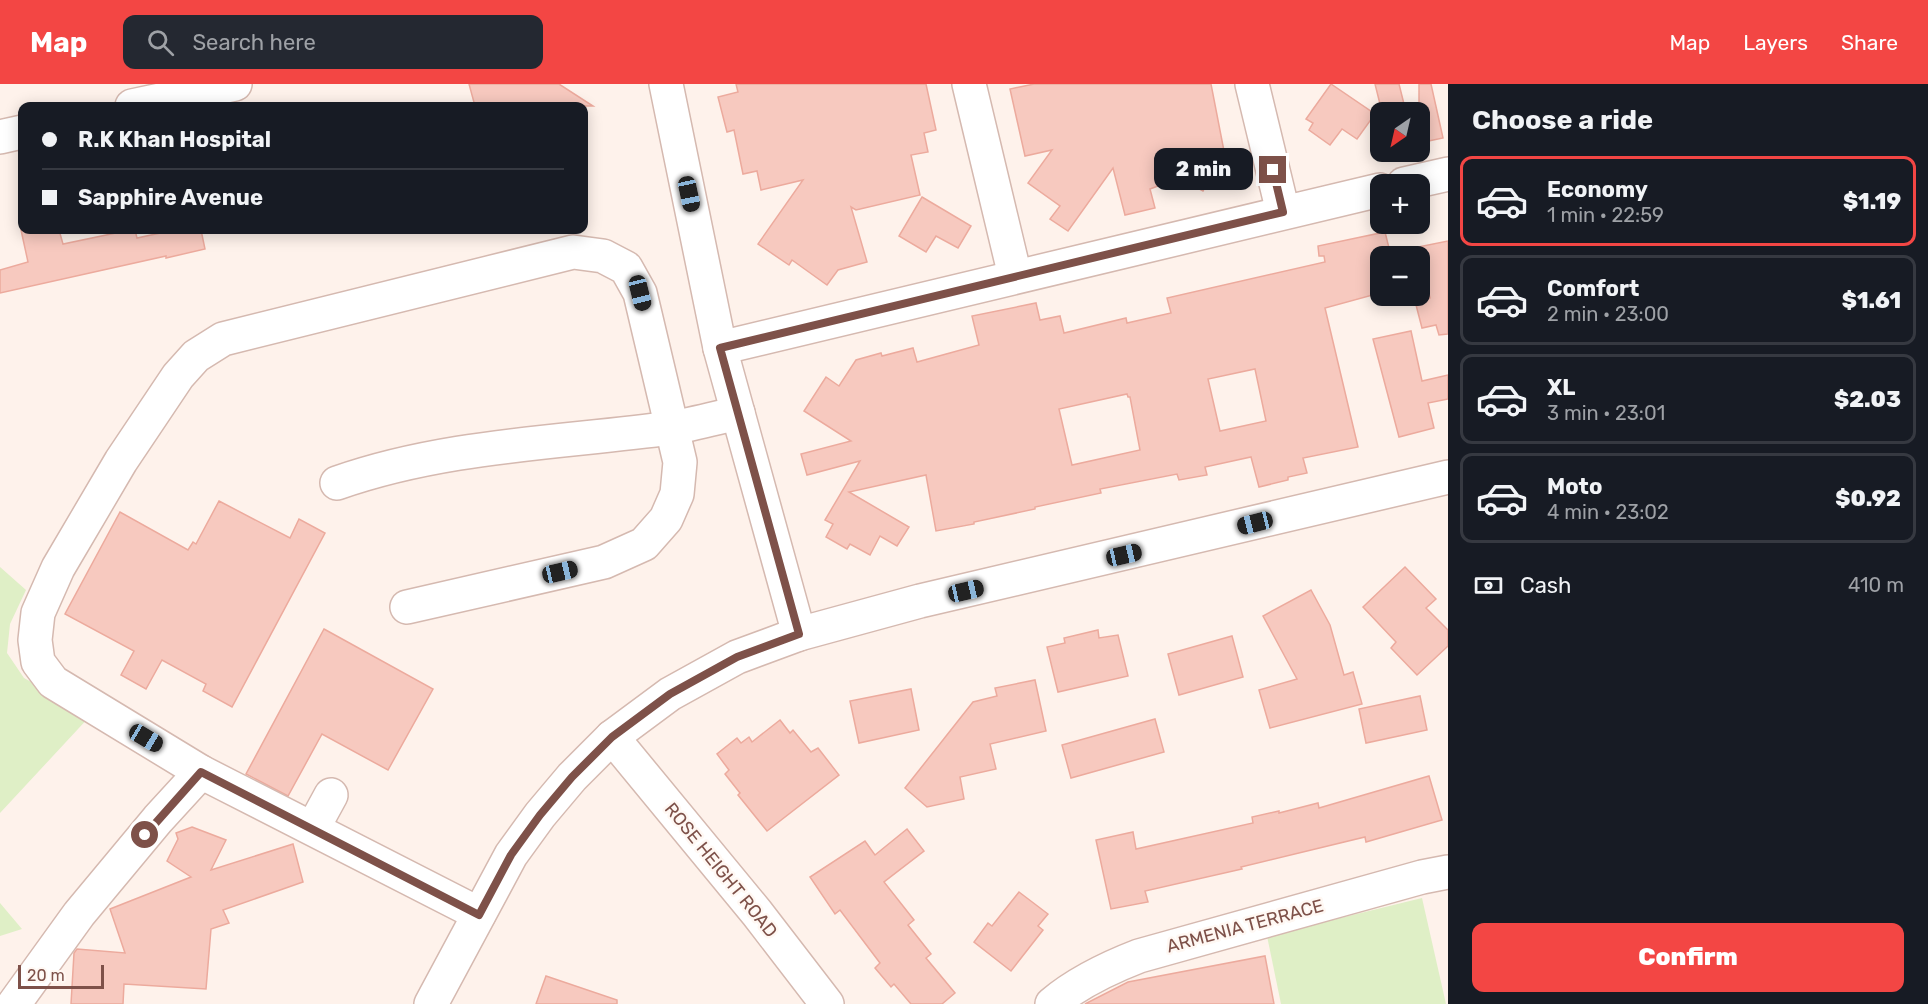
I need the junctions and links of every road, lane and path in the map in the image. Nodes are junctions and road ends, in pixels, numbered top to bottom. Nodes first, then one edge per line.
1 (120, 84) edge
2 (235, 84) edge
3 (666, 84) edge
4 (969, 84) edge
5 (1252, 84) edge
6 (124, 102) edge
7 (151, 102) edge
8 (18, 133) edge
9 (0, 137) edge
10 (1448, 174) edge
11 (1430, 178) edge
12 (1370, 192) edge
13 (1283, 212) junction
14 (1015, 276) junction
15 (720, 348) junction
16 (738, 413) junction
17 (673, 427) junction
18 (1448, 477) edge
19 (337, 483) dead end
20 (407, 607) dead end
21 (799, 634) junction
22 (612, 737) junction
23 (201, 772) junction
24 (331, 795) dead end
25 (313, 828) junction
26 (1448, 872) edge
27 (479, 915) junction
28 (20, 1001) edge
29 (431, 1004) edge
30 (827, 1004) edge
31 (1052, 1004) edge

1 - 6 street
2 - 7 street
3 - 15 street
4 - 14 street
5 - 13 street
8 - 9 street
10 - 11 street
12 - 13 street
13 - 14 street
14 - 15 street
15 - 16 street
16 - 17 street
16 - 21 street
17 - 19 street
17 - 20 street
17 - 23 street
18 - 21 street
21 - 22 street
22 - 27 street
22 - 30 street, ROSE HEIGHT ROAD
23 - 25 street
23 - 28 street
24 - 25 street
25 - 27 street
26 - 31 street, ARMENIA TERRACE
27 - 29 street

